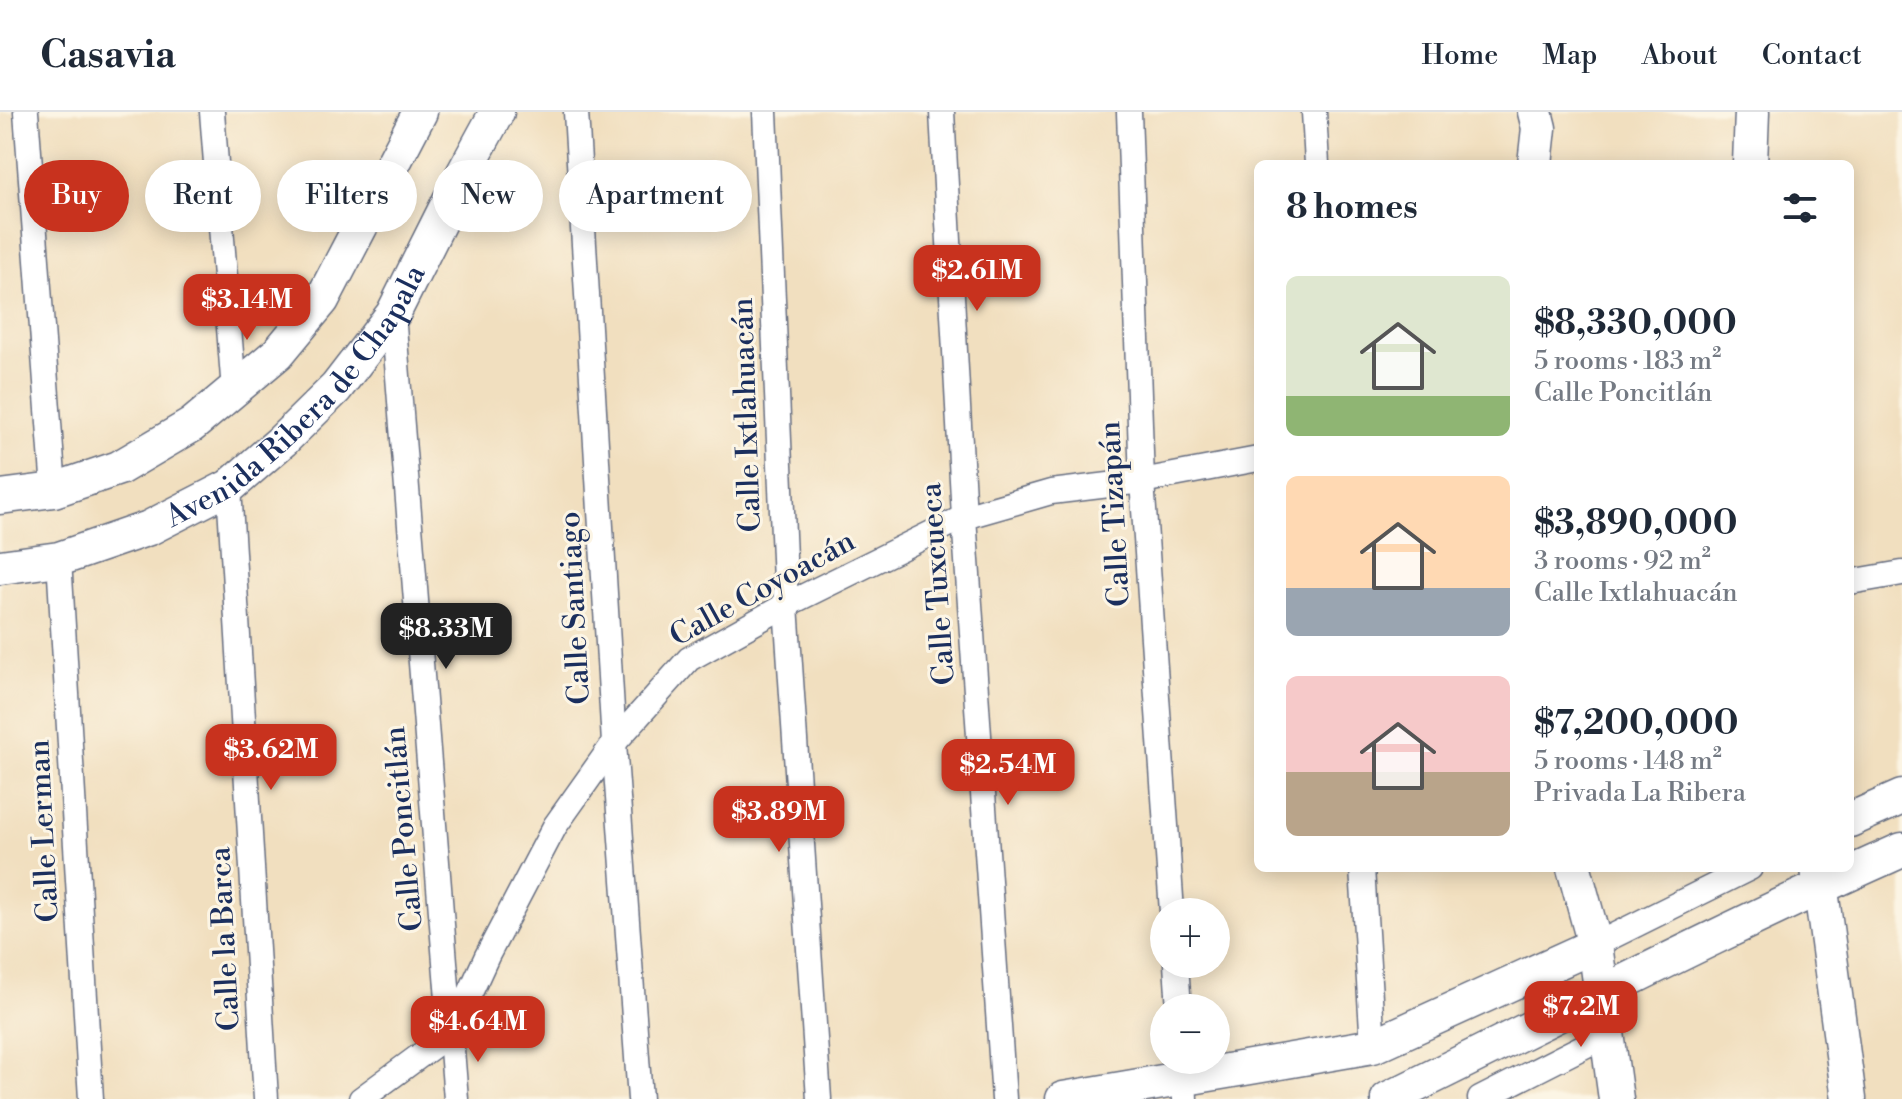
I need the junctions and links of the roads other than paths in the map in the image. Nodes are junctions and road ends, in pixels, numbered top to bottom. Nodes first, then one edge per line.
1 (26, 112) edge
2 (212, 112) edge
3 (497, 112) edge
4 (576, 112) edge
5 (765, 112) edge
6 (942, 112) edge
7 (1129, 112) edge
8 (1314, 112) edge
9 (1535, 112) edge
10 (1752, 112) edge
11 (410, 121) edge
12 (1317, 160) edge
13 (1535, 160) edge
14 (1750, 160) edge
15 (393, 314) junction
16 (234, 391) junction
17 (1254, 460) edge
18 (1142, 481) junction
19 (229, 487) junction
20 (54, 490) junction
21 (0, 497) edge
22 (964, 517) junction
23 (59, 559) junction
24 (0, 567) edge
25 (1902, 573) edge
26 (1854, 581) edge
27 (786, 605) junction
28 (614, 743) junction
29 (1902, 797) edge
30 (1854, 818) edge
31 (1902, 850) edge
32 (1854, 866) edge
33 (1362, 872) edge
34 (1575, 872) edge
35 (1742, 872) edge
36 (1819, 877) edge
37 (1171, 898) edge
38 (1595, 945) junction
39 (1602, 991) junction
40 (452, 1032) junction
41 (1608, 1034) junction
42 (1373, 1046) junction
43 (1184, 1079) edge
44 (91, 1099) edge
45 (266, 1099) edge
46 (361, 1099) edge
47 (456, 1099) edge
48 (640, 1099) edge
49 (819, 1099) edge
50 (1004, 1099) edge
51 (1063, 1099) edge
52 (1388, 1099) edge
53 (1480, 1099) edge
54 (1616, 1099) edge
55 (1849, 1099) edge

1 - 20 street
2 - 16 street
3 - 15 street, Avenida Ribera de Chapala
4 - 28 street, Calle Santiago
5 - 27 street, Calle Ixtlahuacán
6 - 22 street, Calle Tuxcueca
7 - 18 street, Calle Tizapán
8 - 12 street
9 - 13 street
10 - 14 street
11 - 16 street, Avenida Ribera de Chapala
15 - 19 street, Avenida Ribera de Chapala
15 - 40 street, Calle Poncitlán
16 - 20 street, Avenida Ribera de Chapala
17 - 18 street, Calle Coyoacán
18 - 22 street, Calle Coyoacán
18 - 37 street, Calle Tizapán
19 - 23 street, Avenida Ribera de Chapala
19 - 45 street, Calle la Barca
20 - 21 street, Avenida Ribera de Chapala
22 - 27 street, Calle Coyoacán
22 - 50 street, Calle Tuxcueca
23 - 24 street, Avenida Ribera de Chapala
23 - 44 street, Calle Lerman
25 - 26 street
27 - 28 street, Calle Coyoacán
27 - 49 street, Calle Ixtlahuacán
28 - 40 street, Calle Coyoacán
28 - 48 street, Calle Santiago
29 - 30 street
31 - 32 street
33 - 42 street
34 - 38 street
35 - 38 street
36 - 39 street
36 - 55 street
38 - 39 street
38 - 42 street
39 - 41 street
39 - 52 street
40 - 46 street, Calle Coyoacán
40 - 47 street, Calle Poncitlán
41 - 53 street
41 - 54 street
42 - 43 street
43 - 51 street

